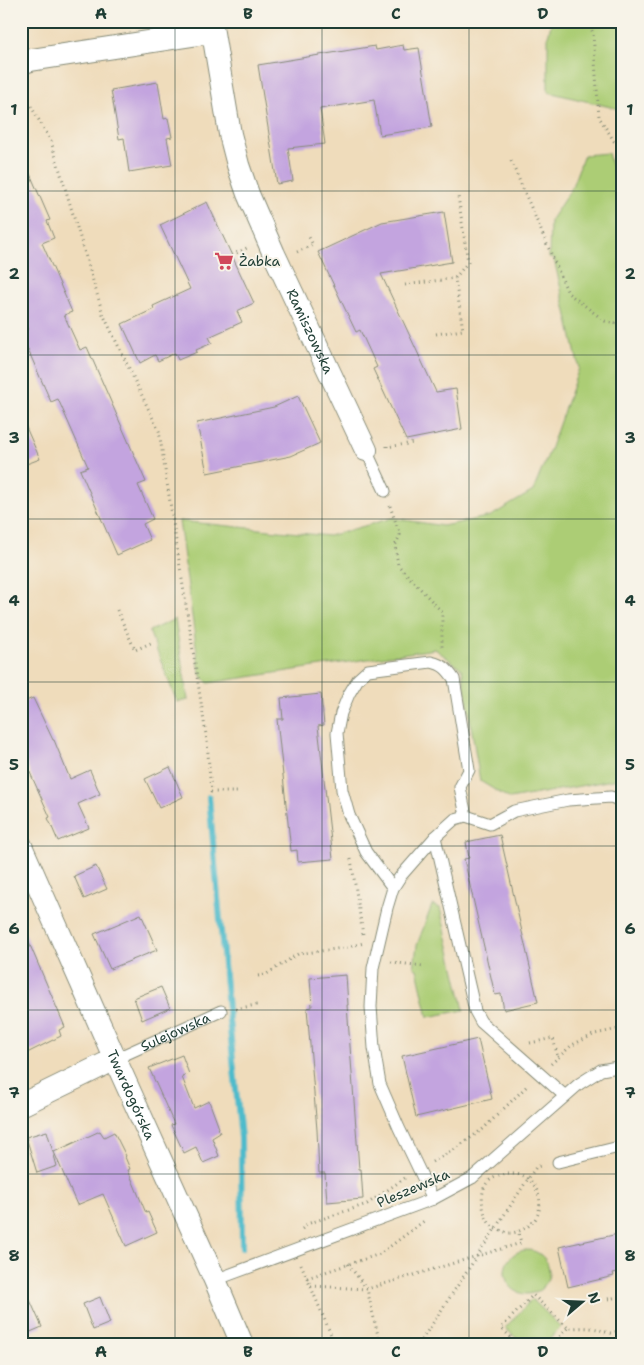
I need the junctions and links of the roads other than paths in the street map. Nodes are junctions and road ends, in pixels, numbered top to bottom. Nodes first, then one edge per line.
1 (212, 27) edge
2 (21, 62) edge
3 (375, 444) joint
4 (385, 491) road end
5 (623, 802) edge
6 (466, 816) junction
7 (435, 837) junction
8 (21, 846) edge
9 (393, 888) junction
10 (221, 1011) dead end
11 (115, 1059) junction
12 (623, 1066) edge
13 (565, 1096) junction
14 (21, 1105) edge
15 (623, 1146) edge
16 (558, 1162) road end
17 (433, 1199) junction
18 (215, 1280) junction
19 (242, 1344) edge

1 - 2 street
1 - 3 street, Ramiszowska
3 - 4 lane, Ramiszowska
5 - 6 lane
6 - 7 lane
6 - 9 lane
7 - 9 lane
7 - 13 lane
8 - 11 street, Twardogórska
9 - 17 lane
10 - 11 lane, Sulejowska
11 - 14 street, Sulejowska
11 - 18 street, Twardogórska
12 - 13 lane, Pleszewska
13 - 17 lane, Pleszewska
15 - 16 lane
17 - 18 lane, Pleszewska
18 - 19 street, Twardogórska

